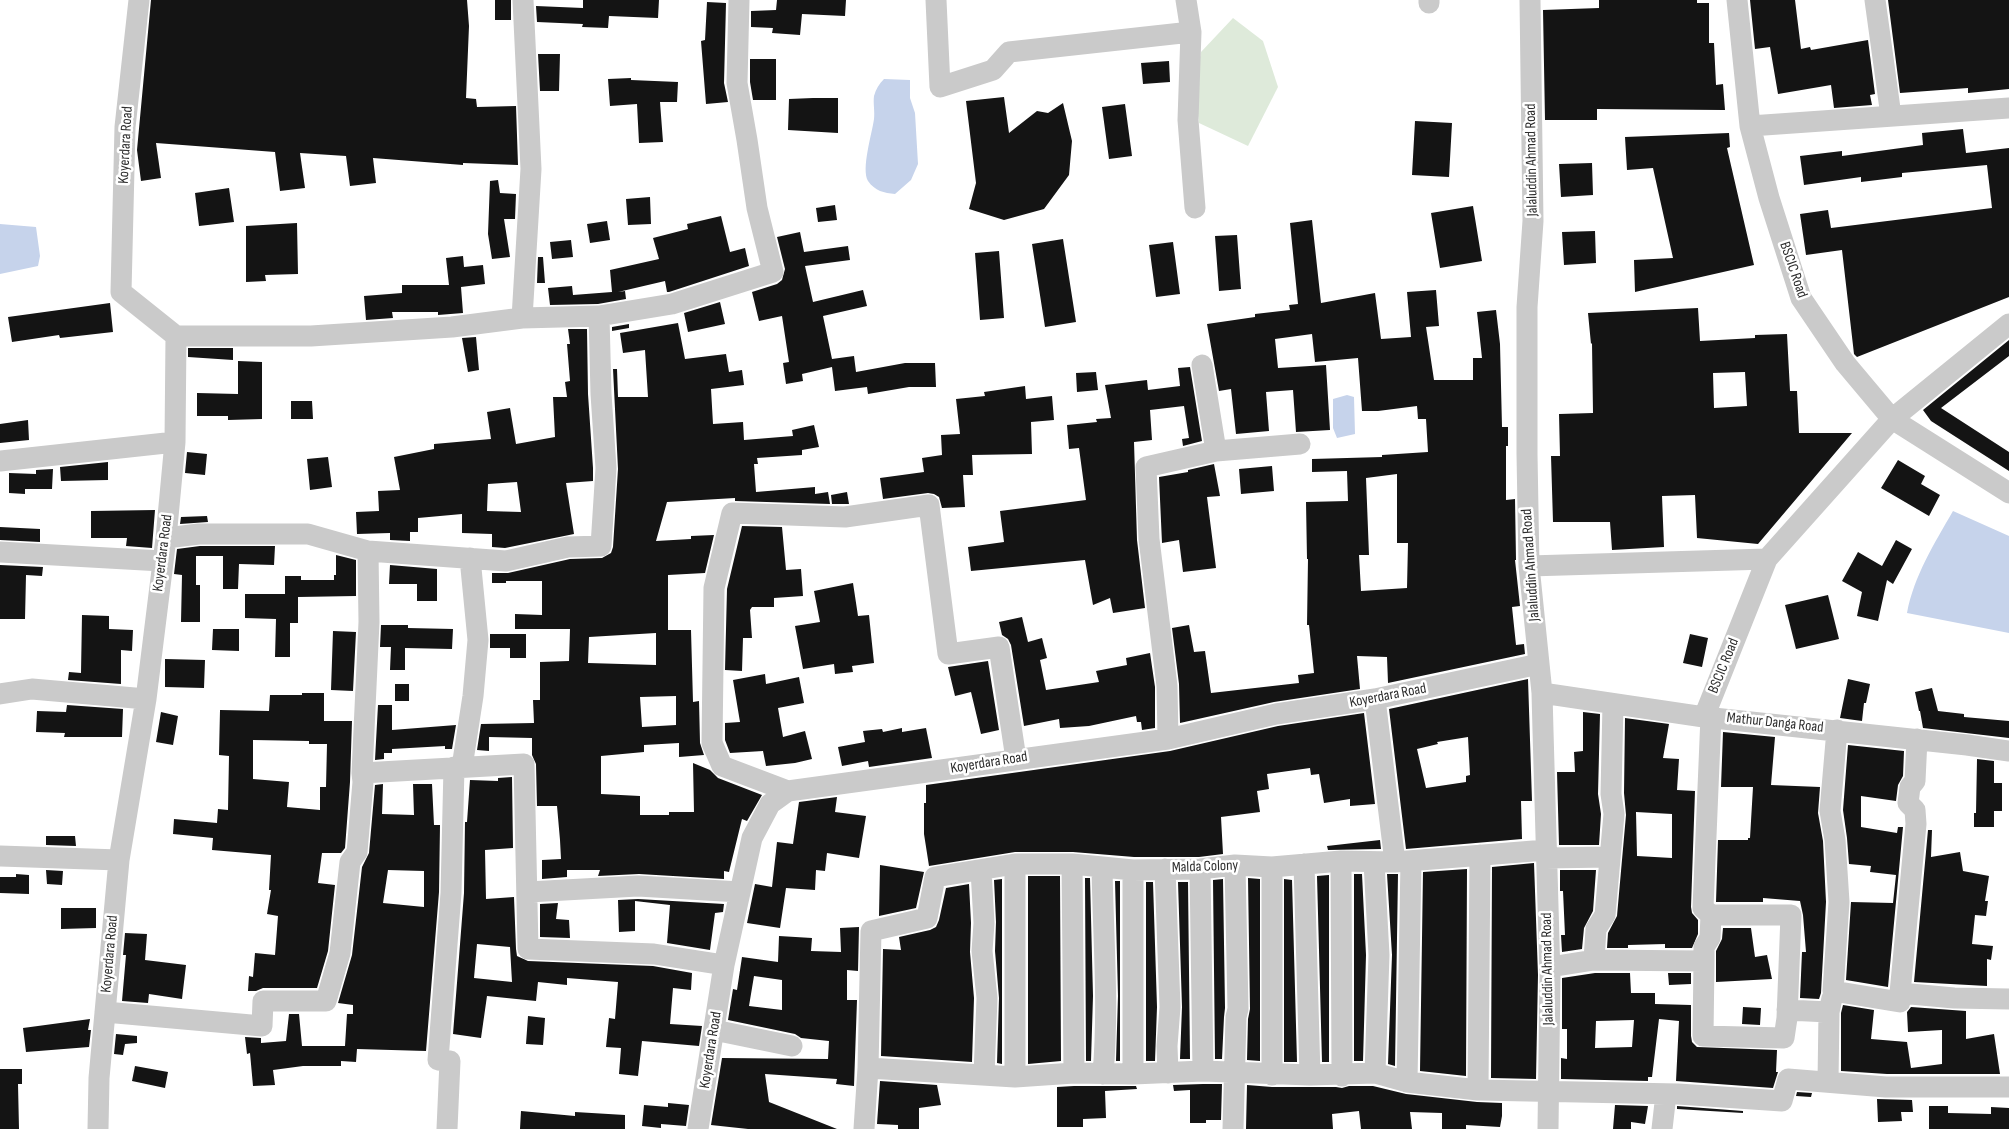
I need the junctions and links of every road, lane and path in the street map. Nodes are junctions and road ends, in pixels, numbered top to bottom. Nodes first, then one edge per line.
1 (139, 0) edge
2 (523, 0) edge
3 (739, 0) edge
4 (936, 0) edge
5 (1186, 0) edge
6 (1530, 0) edge
7 (1737, 0) edge
8 (1876, 0) edge
9 (1191, 32) junction
10 (2009, 108) edge
11 (1892, 116) junction
12 (1750, 126) junction
13 (1195, 208) dead end
14 (599, 316) junction
15 (522, 318) junction
16 (2009, 324) edge
17 (176, 336) junction
18 (1202, 365) dead end
19 (1892, 419) junction
20 (175, 442) junction
21 (1300, 444) dead end
22 (1216, 451) junction
23 (0, 461) edge
24 (2009, 493) edge
25 (166, 538) junction
26 (368, 550) junction
27 (0, 552) edge
28 (470, 558) junction
29 (1767, 559) junction
30 (162, 561) junction
31 (1529, 566) junction
32 (1539, 664) junction
33 (1542, 693) junction
34 (0, 694) edge
35 (146, 699) junction
36 (1375, 700) junction
37 (1613, 704) junction
38 (1707, 716) junction
39 (1837, 730) junction
40 (1168, 739) junction
41 (1918, 739) junction
42 (2009, 751) edge
43 (1016, 759) junction
44 (458, 767) junction
45 (362, 773) junction
46 (788, 792) junction
47 (1546, 854) junction
48 (1480, 855) junction
49 (0, 856) edge
50 (1609, 857) junction
51 (119, 860) junction
52 (1341, 861) junction
53 (1403, 861) junction
54 (1374, 862) junction
55 (1015, 864) junction
56 (1072, 864) junction
57 (1304, 864) junction
58 (1235, 865) junction
59 (1102, 867) junction
60 (1272, 867) junction
61 (1165, 869) junction
62 (1200, 869) junction
63 (981, 870) junction
64 (1133, 870) junction
65 (528, 892) junction
66 (740, 892) junction
67 (1710, 915) junction
68 (1594, 960) junction
69 (1704, 962) junction
70 (724, 965) junction
71 (1550, 967) junction
72 (1833, 991) junction
73 (1900, 993) junction
74 (2009, 999) edge
75 (1787, 1010) junction
76 (104, 1012) junction
77 (1829, 1012) junction
78 (714, 1030) junction
79 (792, 1046) dead end
80 (868, 1068) junction
81 (1203, 1071) junction
82 (1168, 1073) junction
83 (1236, 1073) junction
84 (1074, 1074) junction
85 (1103, 1074) junction
86 (1133, 1074) junction
87 (1375, 1074) junction
88 (984, 1075) junction
89 (1272, 1075) junction
90 (1310, 1075) junction
91 (1342, 1076) junction
92 (1015, 1077) junction
93 (1407, 1082) junction
94 (1828, 1082) junction
95 (2009, 1087) edge
96 (1478, 1090) junction
97 (1549, 1090) junction
98 (1666, 1094) junction
99 (98, 1129) edge
100 (448, 1129) edge
101 (698, 1129) edge
102 (864, 1129) edge
103 (1233, 1129) edge
104 (1548, 1129) edge
105 (1662, 1129) edge

1 - 17 street, Koyerdara Road
2 - 15 street
3 - 14 street
4 - 9 street
5 - 9 street
6 - 31 street, Jalaluddin Ahmad Road
7 - 12 street, BSCIC Road
8 - 11 street
9 - 13 street
10 - 11 street
11 - 12 street
12 - 19 street, BSCIC Road
14 - 15 street
14 - 28 street
15 - 17 street
16 - 19 street, BSCIC Road
17 - 20 street, Koyerdara Road
18 - 22 street
19 - 24 street, BSCIC Road
19 - 29 street, BSCIC Road
20 - 23 street
20 - 25 street, Koyerdara Road
21 - 22 street
22 - 40 street
25 - 26 street
25 - 30 street, Koyerdara Road
26 - 28 street
26 - 45 street
27 - 30 street
28 - 44 street
29 - 31 street
29 - 38 street, BSCIC Road
30 - 35 street, Koyerdara Road
31 - 32 street, Jalaluddin Ahmad Road
32 - 33 street, Jalaluddin Ahmad Road
32 - 36 street, Koyerdara Road
33 - 37 street, Mathur Danga Road
33 - 47 street, Jalaluddin Ahmad Road
34 - 35 street
35 - 51 street, Koyerdara Road
36 - 40 street, Koyerdara Road
36 - 53 street
37 - 38 street, Mathur Danga Road
37 - 50 street
38 - 39 street, Mathur Danga Road
38 - 67 street, BSCIC Road
39 - 41 street, Mathur Danga Road
39 - 72 street
40 - 43 street, Koyerdara Road
41 - 42 street, Mathur Danga Road
41 - 73 street
43 - 46 street, Koyerdara Road
43 - 46 street
44 - 45 street
44 - 65 street
44 - 100 street
45 - 76 street
46 - 66 street, Koyerdara Road
47 - 48 street, Malda Colony
47 - 50 street, Malda Colony
47 - 71 street, Jalaluddin Ahmad Road
48 - 53 street, Malda Colony
48 - 96 street
49 - 51 street
50 - 68 street
51 - 76 street, Koyerdara Road
52 - 54 street, Malda Colony
52 - 57 street, Malda Colony
52 - 91 street
53 - 54 street, Malda Colony
53 - 93 street
54 - 87 street
55 - 56 street, Malda Colony
55 - 63 street, Malda Colony
55 - 92 street
56 - 59 street, Malda Colony
56 - 84 street
57 - 60 street, Malda Colony
57 - 90 street
58 - 60 street, Malda Colony
58 - 62 street, Malda Colony
58 - 83 street
59 - 64 street, Malda Colony
59 - 85 street
60 - 89 street
61 - 62 street, Malda Colony
61 - 64 street, Malda Colony
61 - 82 street
62 - 81 street
63 - 80 street, Malda Colony
63 - 88 street
64 - 86 street
65 - 66 street
65 - 70 street
66 - 70 street, Koyerdara Road
67 - 69 street, BSCIC Road
67 - 75 street
68 - 69 street
68 - 71 street
69 - 75 street, BSCIC Road
70 - 78 street, Koyerdara Road
71 - 97 street, Jalaluddin Ahmad Road
72 - 73 street
72 - 77 street
73 - 74 street
75 - 77 street
76 - 99 street, Koyerdara Road
77 - 94 street
78 - 79 street
78 - 101 street, Koyerdara Road
80 - 88 street
80 - 102 street
81 - 82 street
81 - 83 street
82 - 86 street
83 - 89 street
83 - 103 street
84 - 85 street
84 - 92 street
85 - 86 street
87 - 91 street
87 - 93 street
88 - 92 street
89 - 90 street
90 - 91 street
93 - 96 street
94 - 95 street
94 - 98 street
96 - 97 street
97 - 98 street
97 - 104 street, Jalaluddin Ahmad Road
98 - 105 street

